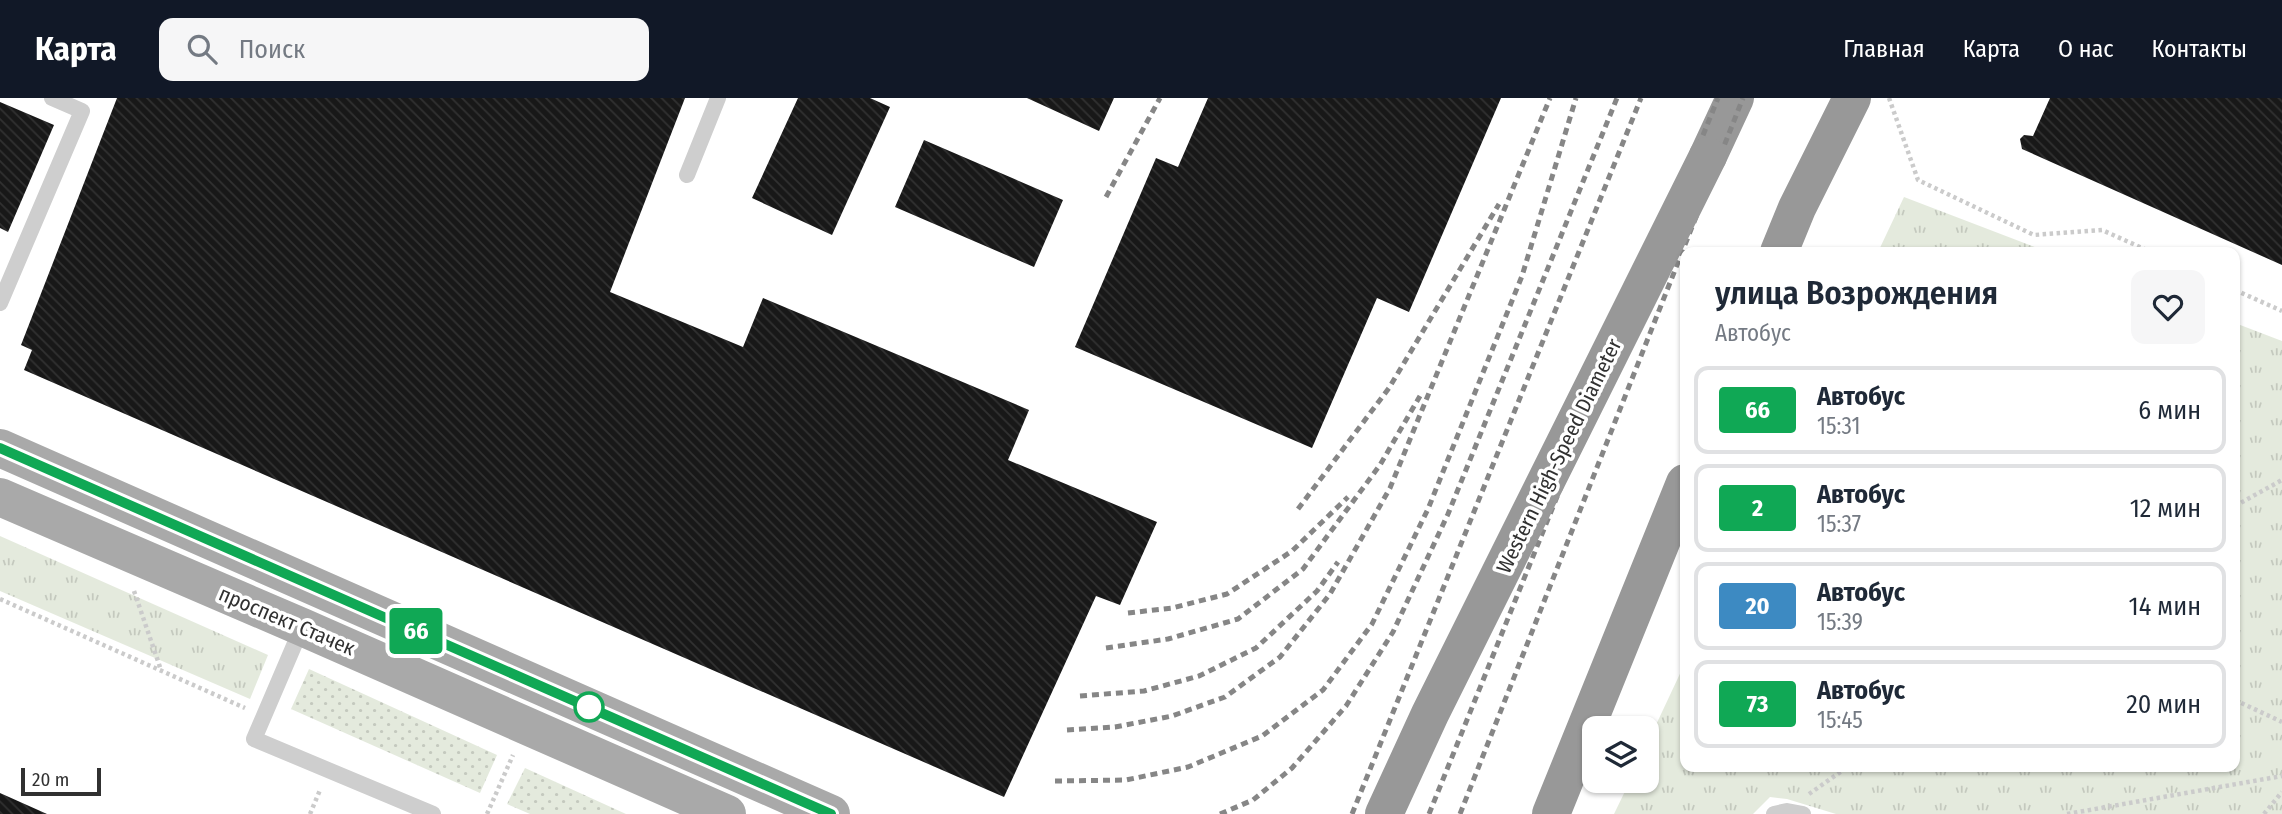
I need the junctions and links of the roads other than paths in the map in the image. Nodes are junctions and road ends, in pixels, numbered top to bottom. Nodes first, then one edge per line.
1 (52, 98) edge
2 (718, 98) edge
3 (1735, 98) edge
4 (1852, 98) edge
5 (687, 175) dead end
6 (1781, 247) edge
7 (0, 303) edge
8 (0, 448) edge
9 (1680, 495) edge
10 (0, 497) edge
11 (302, 627) junction
12 (1781, 812) edge
13 (433, 814) edge
14 (727, 814) edge
15 (831, 814) edge
16 (1384, 814) edge
17 (1551, 814) edge
18 (1803, 814) edge

1 - 7 lane
2 - 5 lane
3 - 16 highway, Western High-Speed Diameter, bridge
4 - 6 highway
8 - 15 main road, проспект Стачек
9 - 17 highway
10 - 11 main road, проспект Стачек
11 - 13 lane
11 - 14 main road, проспект Стачек
12 - 18 lane

